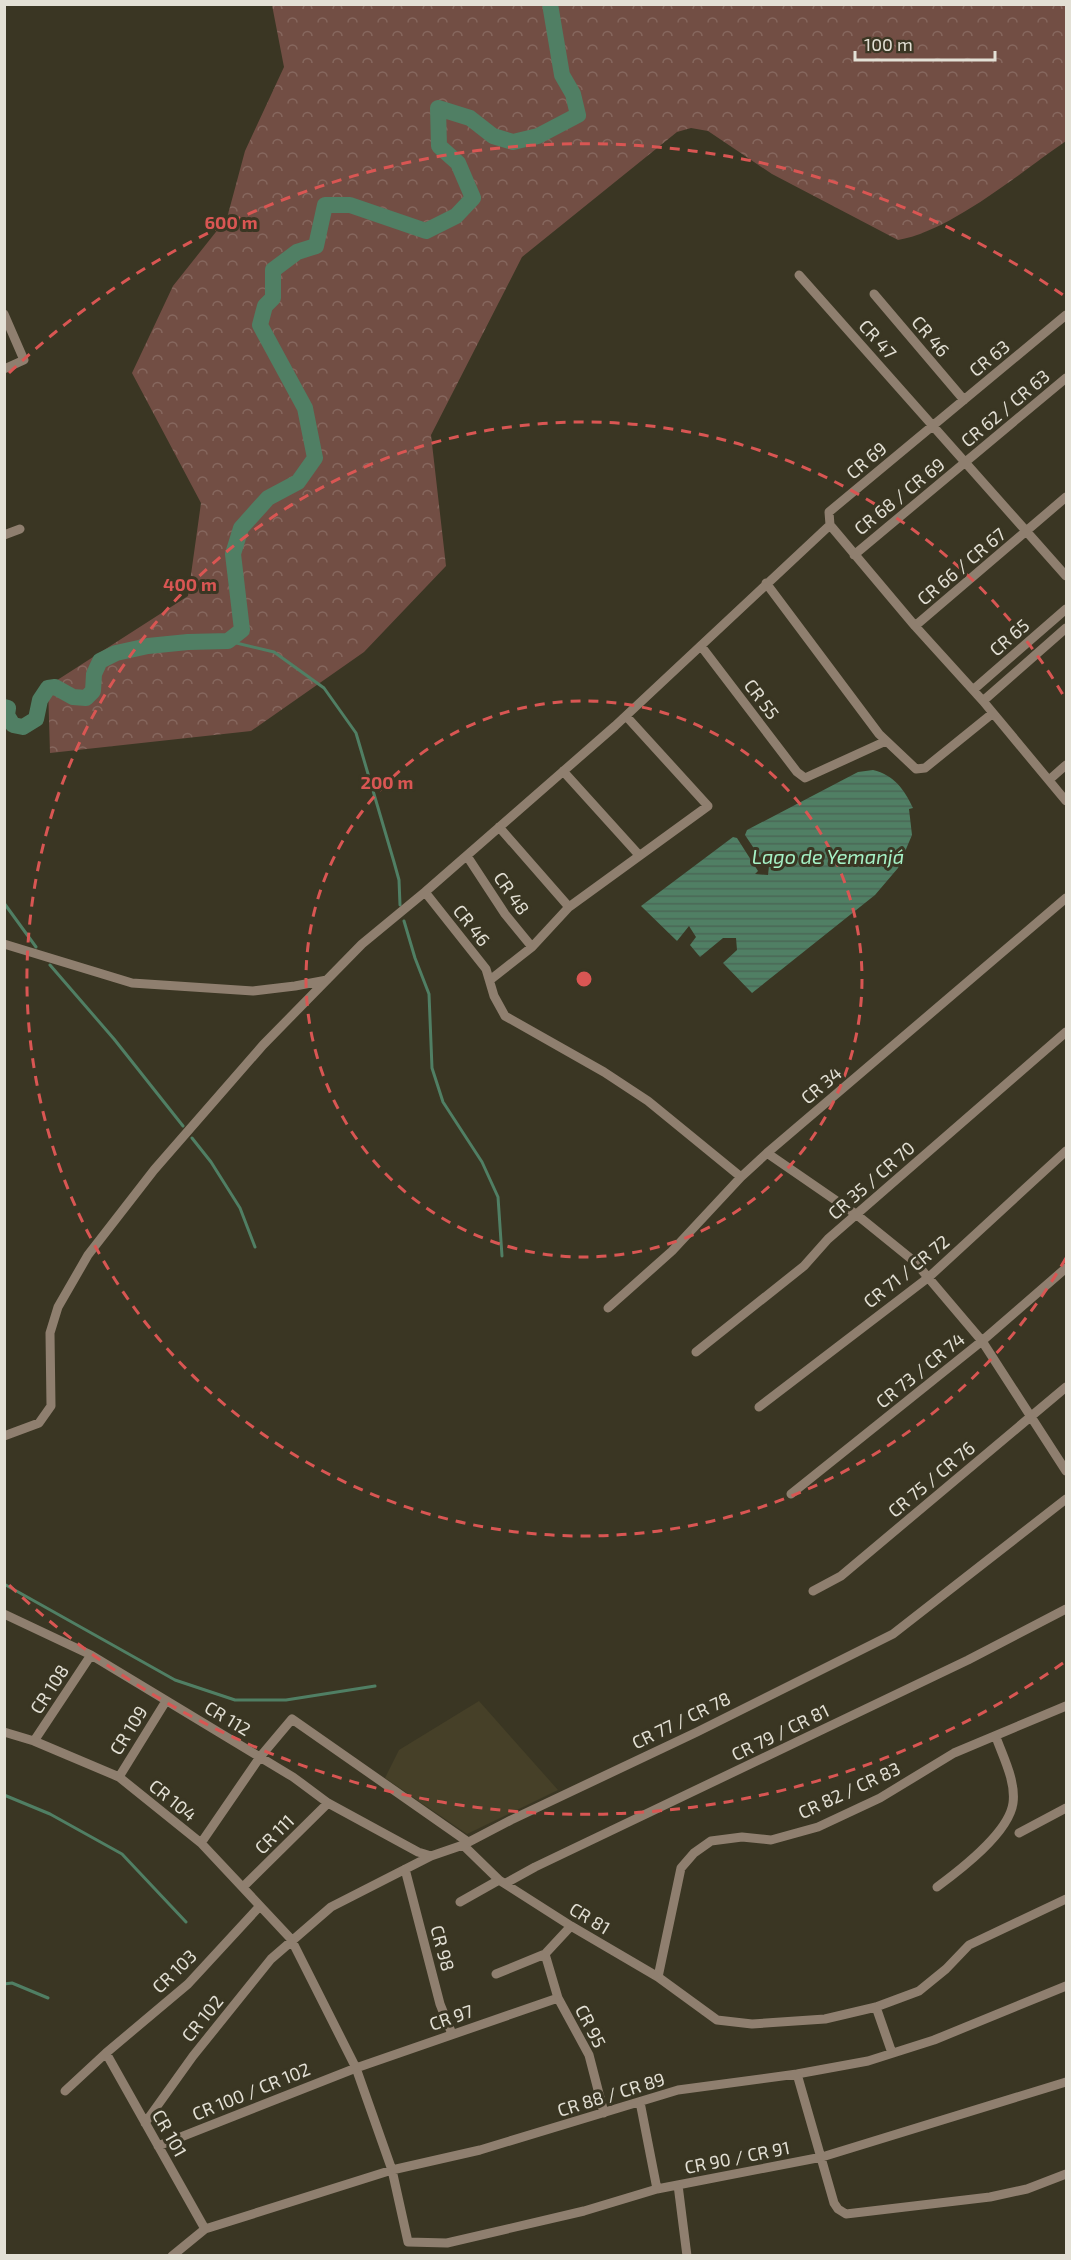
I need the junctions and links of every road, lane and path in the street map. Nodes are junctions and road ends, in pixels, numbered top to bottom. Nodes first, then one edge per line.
1 (799, 275) dead end
2 (873, 294) dead end
3 (4, 314) edge
4 (1066, 315) edge
5 (4, 369) edge
6 (1066, 378) edge
7 (964, 400) junction
8 (933, 425) junction
9 (966, 463) junction
10 (1066, 498) edge
11 (830, 525) junction
12 (20, 529) dead end
13 (1028, 531) junction
14 (4, 535) edge
15 (854, 555) junction
16 (1066, 576) edge
17 (766, 584) junction
18 (1066, 609) edge
19 (915, 626) junction
20 (1066, 628) edge
21 (701, 646) junction
22 (973, 690) junction
23 (983, 700) junction
24 (993, 713) junction
25 (626, 716) junction
26 (886, 741) junction
27 (1066, 765) edge
28 (563, 771) junction
29 (1049, 780) junction
30 (1066, 801) edge
31 (499, 827) junction
32 (639, 855) junction
33 (467, 856) junction
34 (425, 892) junction
35 (1066, 898) edge
36 (568, 908) junction
37 (4, 944) edge
38 (532, 947) junction
39 (327, 980) junction
40 (490, 980) junction
41 (1066, 1032) edge
42 (1066, 1151) edge
43 (767, 1153) junction
44 (741, 1177) junction
45 (857, 1215) junction
46 (1066, 1268) edge
47 (929, 1277) junction
48 (608, 1308) dead end
49 (982, 1341) junction
50 (696, 1352) dead end
51 (1066, 1387) edge
52 (759, 1407) dead end
53 (1031, 1417) junction
54 (4, 1436) edge
55 (1066, 1471) edge
56 (791, 1494) dead end
57 (1066, 1499) edge
58 (813, 1591) dead end
59 (1066, 1609) edge
60 (5, 1614) edge
61 (91, 1655) junction
62 (166, 1701) junction
63 (1066, 1706) edge
64 (4, 1732) edge
65 (996, 1737) junction
66 (34, 1741) junction
67 (260, 1757) junction
68 (118, 1777) junction
69 (328, 1803) junction
70 (1066, 1808) edge
71 (1019, 1833) dead end
72 (201, 1843) junction
73 (465, 1844) junction
74 (431, 1856) junction
75 (405, 1869) junction
76 (503, 1882) junction
77 (243, 1887) junction
78 (938, 1887) dead end
79 (1066, 1899) edge
80 (460, 1902) dead end
81 (259, 1906) junction
82 (570, 1926) junction
83 (291, 1939) junction
84 (545, 1954) junction
85 (496, 1974) dead end
86 (658, 1977) junction
87 (1066, 1986) edge
88 (558, 1998) junction
89 (876, 2007) junction
90 (452, 2034) junction
91 (106, 2053) junction
92 (892, 2053) junction
93 (356, 2068) junction
94 (797, 2073) junction
95 (1066, 2082) edge
96 (65, 2091) dead end
97 (640, 2102) junction
98 (604, 2113) junction
99 (145, 2123) junction
100 (158, 2146) junction
101 (822, 2157) junction
102 (392, 2170) junction
103 (1066, 2175) edge
104 (678, 2185) junction
105 (657, 2189) junction
106 (205, 2229) junction
107 (408, 2242) joint
108 (172, 2256) edge
109 (687, 2256) edge

1 - 8 street, CR 47
2 - 7 street, CR 46
3 - 5 street
4 - 7 street, CR 63
6 - 9 street, CR 62 / CR 63
7 - 8 street, CR 63
8 - 9 street, CR 47
8 - 11 street, CR 69
9 - 13 street, CR 47
9 - 15 street, CR 68 / CR 69
10 - 13 street, CR 66 / CR 67
11 - 15 street
11 - 17 street
12 - 14 street
13 - 16 street, CR 47
13 - 19 street, CR 66 / CR 67
15 - 19 street
17 - 21 street
17 - 26 street
18 - 22 street, CR 65
19 - 22 street
20 - 23 street
21 - 25 street
21 - 26 street, CR 55
22 - 23 street
23 - 24 street
24 - 26 street
24 - 29 street
25 - 28 street
25 - 32 street
27 - 29 street
28 - 31 street
28 - 32 street
29 - 30 street
31 - 33 street
31 - 36 street
32 - 36 street
33 - 34 street
33 - 38 street, CR 48
34 - 39 street
34 - 40 street, CR 46
35 - 43 street, CR 34
36 - 38 street
37 - 39 street
38 - 40 street
39 - 54 street
40 - 44 street, CR 46
41 - 45 street, CR 35 / CR 70
42 - 47 street, CR 71 / CR 72
43 - 44 street, CR 34
43 - 45 street
44 - 48 street, CR 34
45 - 47 street
45 - 50 street, CR 35 / CR 70
46 - 49 street, CR 73 / CR 74
47 - 49 street
47 - 52 street, CR 71 / CR 72
49 - 53 street
49 - 56 street, CR 73 / CR 74
51 - 53 street, CR 75 / CR 76
53 - 55 street
53 - 58 street, CR 75 / CR 76
57 - 73 street, CR 77 / CR 78
59 - 76 street, CR 79 / CR 81
60 - 61 street, CR 112
61 - 62 street, CR 112
61 - 66 street, CR 108
62 - 67 street, CR 112
62 - 68 street, CR 109
63 - 65 street, CR 82 / CR 83
64 - 66 street, CR 104
65 - 78 street
65 - 86 street, CR 82 / CR 83
66 - 68 street, CR 104
67 - 69 street, CR 112
67 - 72 street
67 - 73 street, CR 81
68 - 72 street, CR 104
69 - 74 street, CR 112
69 - 77 street, CR 111
70 - 71 street
72 - 77 street, CR 104
73 - 74 street, CR 77 / CR 78
73 - 76 street, CR 81
74 - 75 street, CR 77 / CR 78
75 - 83 street, CR 77 / CR 78
75 - 90 street, CR 98
76 - 80 street, CR 79 / CR 81
76 - 82 street, CR 81
77 - 81 street, CR 104
79 - 89 street, CR 81
81 - 83 street, CR 104
81 - 91 street, CR 103
82 - 84 street
82 - 86 street, CR 81
83 - 93 street, CR 104
83 - 99 street, CR 102
84 - 85 street
84 - 88 street, CR 95
86 - 89 street, CR 81
87 - 92 street, CR 88 / CR 89
88 - 90 street, CR 97
88 - 98 street, CR 95
89 - 92 street
90 - 93 street, CR 97
91 - 96 street, CR 103
91 - 99 street, CR 101
92 - 94 street, CR 88 / CR 89
93 - 100 street, CR 100 / CR 102
93 - 102 street, CR 104
94 - 97 street, CR 88 / CR 89
94 - 101 street
95 - 101 street, CR 90 / CR 91
97 - 98 street, CR 88 / CR 89
97 - 105 street
98 - 102 street, CR 88 / CR 89
99 - 100 street, CR 101
100 - 106 street, CR 101
101 - 103 street
101 - 104 street, CR 90 / CR 91
102 - 106 street, CR 88 / CR 89
102 - 107 street, CR 104
104 - 105 street, CR 90 / CR 91
104 - 109 street
105 - 107 street, CR 90 / CR 91
106 - 108 street, CR 88 / CR 89

